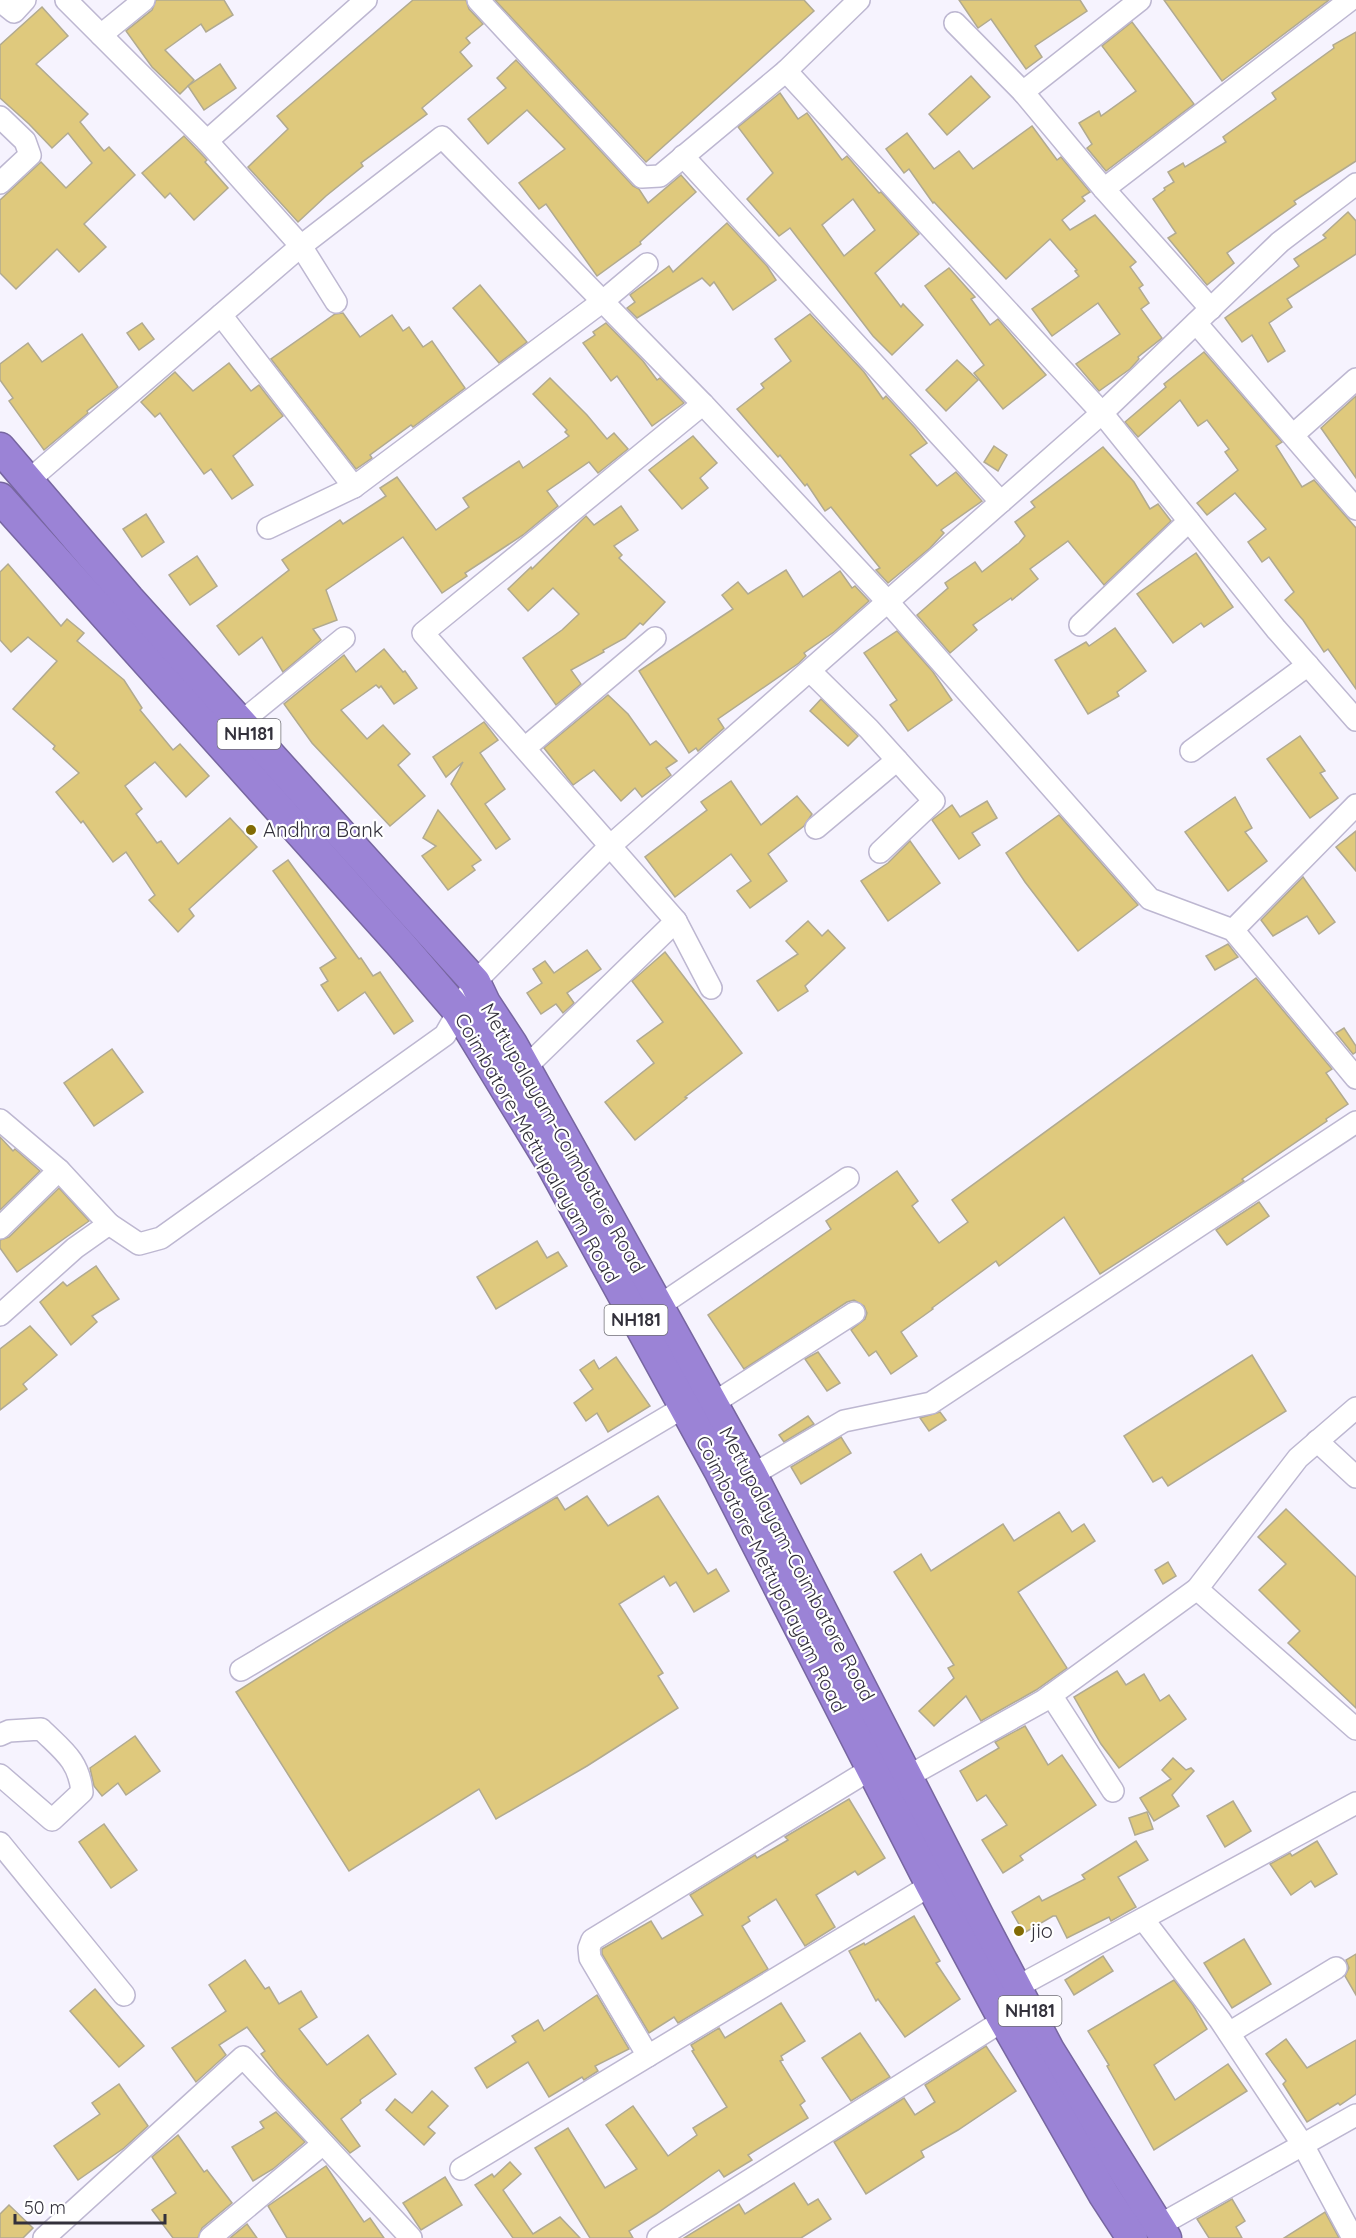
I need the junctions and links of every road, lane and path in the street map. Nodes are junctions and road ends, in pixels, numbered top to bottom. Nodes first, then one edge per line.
1 (25, 0) edge
2 (66, 0) edge
3 (144, 0) edge
4 (366, 0) edge
5 (478, 0) edge
6 (859, 0) edge
7 (1140, 0) edge
8 (1350, 0) edge
9 (0, 1) edge
10 (955, 23) dead end
11 (101, 35) junction
12 (786, 71) junction
13 (1023, 92) junction
14 (0, 117) edge
15 (207, 141) junction
16 (683, 156) junction
17 (0, 183) edge
18 (1356, 184) edge
19 (1104, 189) junction
20 (301, 246) junction
21 (647, 264) dead end
22 (603, 301) junction
23 (336, 302) dead end
24 (221, 315) junction
25 (1203, 316) junction
26 (1356, 379) edge
27 (703, 404) junction
28 (1102, 413) junction
29 (1293, 435) junction
30 (0, 448) edge
31 (28, 481) junction
32 (354, 488) junction
33 (0, 498) edge
34 (1001, 502) junction
35 (1356, 509) edge
36 (1189, 521) junction
37 (268, 528) dead end
38 (888, 602) junction
39 (1080, 625) dead end
40 (344, 638) dead end
41 (655, 638) dead end
42 (1308, 665) junction
43 (810, 671) junction
44 (1356, 720) edge
45 (240, 723) junction
46 (525, 748) junction
47 (1191, 751) dead end
48 (897, 760) junction
49 (1356, 805) edge
50 (816, 828) dead end
51 (610, 846) junction
52 (880, 852) dead end
53 (676, 921) junction
54 (1233, 930) junction
55 (475, 982) junction
56 (711, 988) dead end
57 (458, 1011) junction
58 (525, 1068) junction
59 (1356, 1078) edge
60 (0, 1120) edge
61 (1356, 1122) edge
62 (59, 1170) junction
63 (848, 1178) dead end
64 (110, 1224) junction
65 (0, 1228) edge
66 (659, 1306) junction
67 (854, 1312) dead end
68 (0, 1315) edge
69 (698, 1406) junction
70 (1356, 1408) edge
71 (1317, 1442) junction
72 (752, 1475) junction
73 (1356, 1477) edge
74 (1197, 1589) junction
75 (241, 1670) dead end
76 (1051, 1695) junction
77 (1356, 1729) edge
78 (0, 1736) edge
79 (871, 1769) junction
80 (0, 1775) edge
81 (906, 1777) junction
82 (1113, 1791) dead end
83 (1356, 1803) edge
84 (0, 1843) edge
85 (931, 1885) junction
86 (1143, 1919) junction
87 (1335, 1968) dead end
88 (124, 1995) dead end
89 (1011, 2005) junction
90 (1228, 2033) junction
91 (648, 2056) junction
92 (1356, 2115) edge
93 (323, 2144) junction
94 (1303, 2145) junction
95 (461, 2169) dead end
96 (56, 2233) edge
97 (1140, 2234) edge
98 (402, 2235) edge
99 (210, 2238) edge
100 (658, 2238) edge
101 (1353, 2238) edge

1 - 9 street
2 - 11 street
3 - 11 street
4 - 15 street
5 - 16 street
6 - 12 street
7 - 13 street
8 - 19 street
10 - 13 street
11 - 15 street
12 - 16 street
12 - 28 street
13 - 19 street
14 - 17 street
15 - 20 street
16 - 34 street
18 - 25 street
19 - 25 street
20 - 22 street
20 - 23 street
20 - 24 street
21 - 22 street
22 - 27 street
22 - 32 street
24 - 31 street
24 - 32 street
25 - 28 street
25 - 29 street
26 - 29 street
27 - 38 street
27 - 46 street
28 - 34 street
28 - 36 street
29 - 35 street
30 - 31 highway, Mettupalayam-Coimbatore Road / NH181
31 - 45 highway, Mettupalayam-Coimbatore Road / NH181
32 - 37 street
33 - 57 highway, Coimbatore-Mettupalayam Road / NH181
34 - 38 street
36 - 39 street
36 - 42 street
38 - 43 street
38 - 54 street
40 - 45 street
41 - 46 street
42 - 44 street
42 - 47 street
43 - 48 street
43 - 51 street
45 - 55 highway, Mettupalayam-Coimbatore Road / NH181
46 - 51 street
48 - 50 street
48 - 52 street
49 - 54 street
51 - 53 street
51 - 55 street
53 - 56 street
53 - 58 street
54 - 59 street
55 - 57 street
55 - 58 highway, Mettupalayam-Coimbatore Road / NH181
57 - 64 street
57 - 69 highway, Coimbatore-Mettupalayam Road / NH181
58 - 66 highway, Mettupalayam-Coimbatore Road / NH181
60 - 62 street
61 - 72 street
62 - 64 street
62 - 65 street
63 - 66 street
64 - 68 street
66 - 69 highway, Mettupalayam-Coimbatore Road / NH181
67 - 69 street
69 - 72 highway, Mettupalayam-Coimbatore Road / NH181
69 - 75 street
69 - 79 highway, Coimbatore-Mettupalayam Road / NH181
70 - 71 street
71 - 73 street
71 - 74 street
72 - 81 highway, Mettupalayam-Coimbatore Road / NH181
74 - 76 street
74 - 77 street
76 - 81 street
76 - 82 street
78 - 80 street
79 - 85 highway, Coimbatore-Mettupalayam Road / NH181
79 - 91 street
81 - 89 highway, Mettupalayam-Coimbatore Road / NH181
83 - 86 street
84 - 88 street
85 - 89 highway, Coimbatore-Mettupalayam Road / NH181
85 - 91 street
86 - 89 street
86 - 90 street
87 - 90 street
89 - 97 highway, Mettupalayam-Coimbatore Road / NH181
89 - 100 street
90 - 94 street
91 - 95 street
92 - 94 street
93 - 96 street
93 - 98 street
93 - 99 street
94 - 97 street
94 - 101 street

